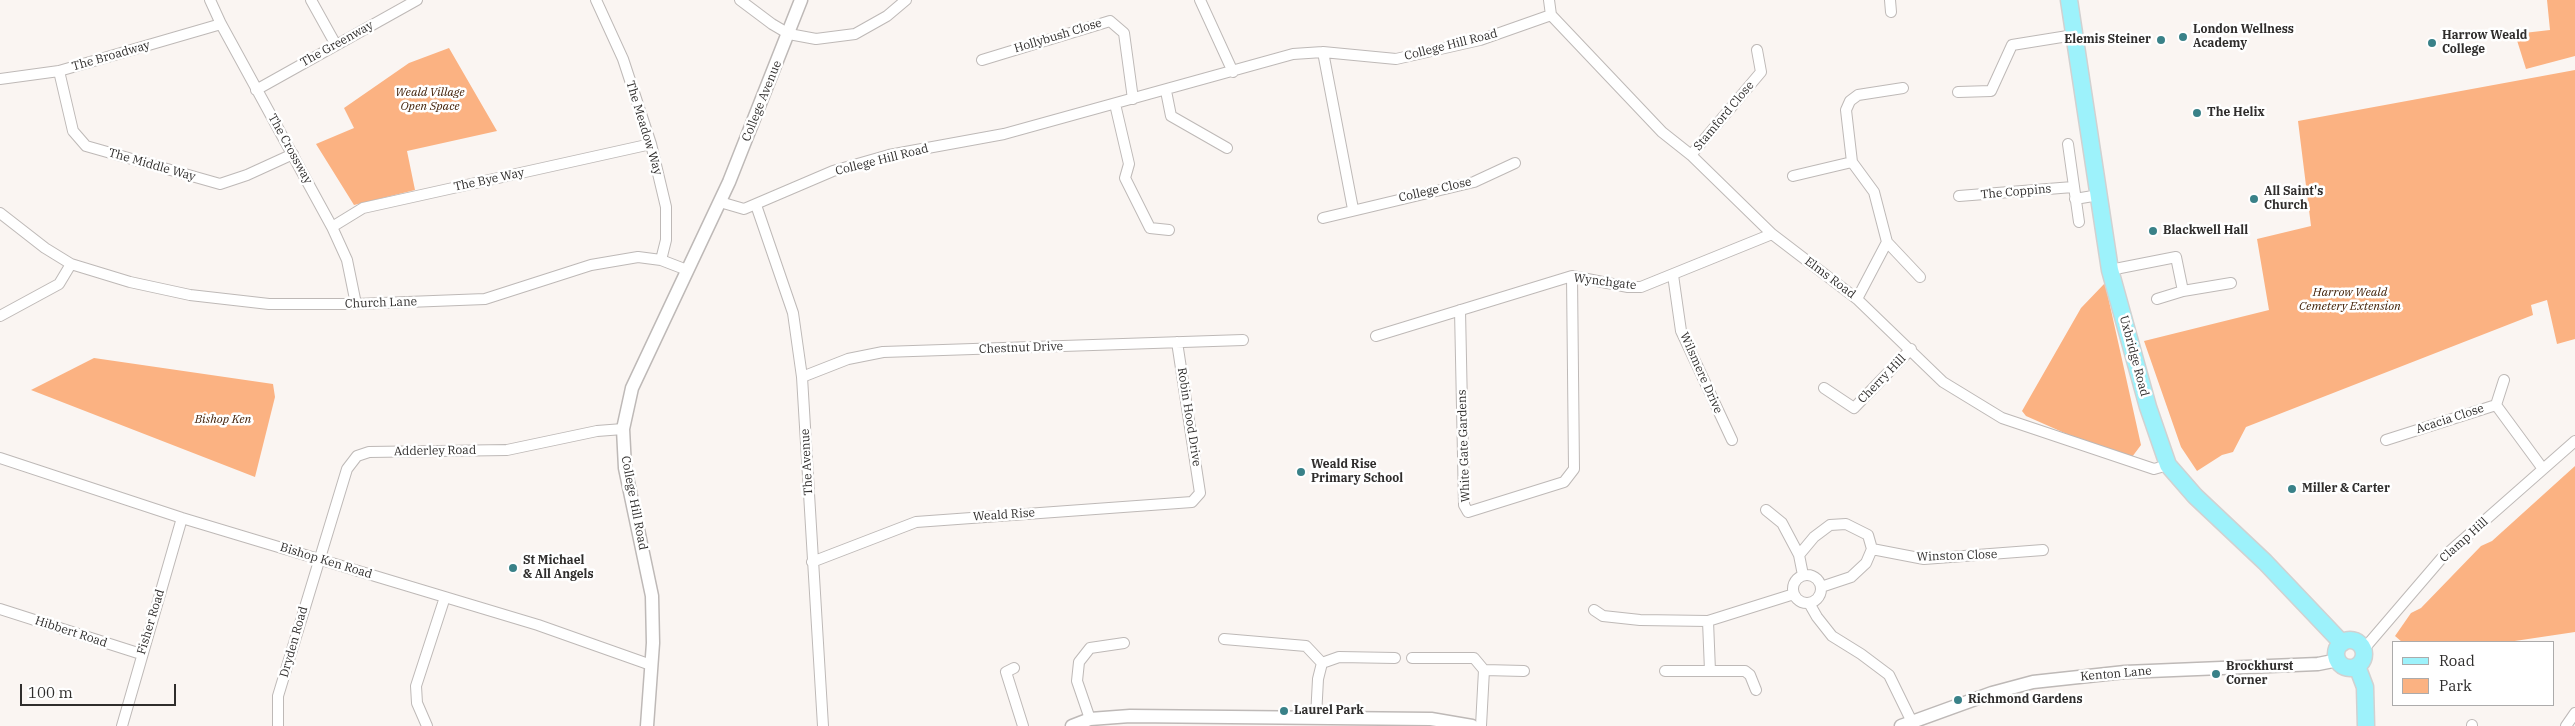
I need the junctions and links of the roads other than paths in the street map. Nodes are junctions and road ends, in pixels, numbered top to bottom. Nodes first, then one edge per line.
1 (210, 0) edge
2 (311, 0) edge
3 (417, 0) edge
4 (596, 0) edge
5 (740, 0) edge
6 (801, 0) edge
7 (906, 0) edge
8 (1200, 0) edge
9 (1549, 0) edge
10 (1890, 0) edge
11 (2069, 0) edge
12 (1891, 12) dead end
13 (1552, 16) junction
14 (221, 24) junction
15 (789, 34) junction
16 (2074, 35) junction
17 (336, 45) junction
18 (1757, 50) dead end
19 (1323, 52) junction
20 (982, 60) dead end
21 (59, 71) junction
22 (1233, 72) junction
23 (0, 79) edge
24 (1903, 88) dead end
25 (256, 90) junction
26 (1166, 91) junction
27 (1958, 92) dead end
28 (1133, 99) junction
29 (1115, 104) junction
30 (651, 144) junction
31 (2068, 144) dead end
32 (1227, 148) dead end
33 (294, 154) junction
34 (1691, 155) junction
35 (1852, 162) junction
36 (1515, 163) dead end
37 (1793, 176) dead end
38 (2073, 187) junction
39 (2099, 195) junction
40 (1959, 196) dead end
41 (2075, 198) junction
42 (720, 202) junction
43 (756, 206) junction
44 (1353, 210) junction
45 (0, 213) edge
46 (1323, 218) dead end
47 (2079, 222) dead end
48 (332, 227) junction
49 (1169, 230) dead end
50 (1772, 234) junction
51 (1888, 242) junction
52 (661, 260) junction
53 (71, 264) junction
54 (687, 270) junction
55 (2110, 270) junction
56 (1673, 275) junction
57 (1572, 276) junction
58 (1920, 277) dead end
59 (2231, 283) dead end
60 (2183, 291) junction
61 (1857, 299) junction
62 (2157, 299) dead end
63 (356, 304) junction
64 (1460, 310) junction
65 (0, 316) edge
66 (1376, 336) dead end
67 (1243, 340) dead end
68 (1177, 342) junction
69 (1911, 349) junction
70 (802, 377) junction
71 (2504, 380) dead end
72 (1824, 388) dead end
73 (2496, 405) junction
74 (622, 429) junction
75 (1732, 440) dead end
76 (2386, 440) dead end
77 (2575, 441) edge
78 (0, 458) edge
79 (2168, 464) junction
80 (2543, 469) junction
81 (1200, 493) joint
82 (1766, 510) dead end
83 (182, 518) junction
84 (1872, 549) junction
85 (2043, 550) dead end
86 (1799, 555) junction
87 (319, 559) junction
88 (812, 562) junction
89 (1804, 576) junction
90 (1821, 587) junction
91 (1794, 594) junction
92 (445, 597) junction
93 (1809, 603) junction
94 (0, 609) edge
95 (1594, 610) dead end
96 (1708, 621) junction
97 (1224, 639) dead end
98 (2342, 642) junction
99 (1124, 643) dead end
100 (2363, 650) junction
101 (141, 654) junction
102 (1395, 658) dead end
103 (1412, 658) dead end
104 (2338, 660) junction
105 (1322, 663) junction
106 (651, 665) junction
107 (2357, 666) junction
108 (1014, 668) dead end
109 (1484, 670) junction
110 (1524, 671) dead end
111 (1665, 671) dead end
112 (1710, 671) junction
113 (1756, 690) dead end
114 (2575, 713) edge
115 (1316, 717) junction
116 (1090, 719) junction
117 (1907, 724) edge
118 (122, 726) edge
119 (278, 726) edge
120 (426, 726) edge
121 (647, 726) edge
122 (823, 726) edge
123 (1023, 726) edge
124 (1072, 726) edge
125 (1472, 726) edge
126 (1481, 726) edge
127 (2366, 726) edge
128 (2566, 726) edge

1 - 14 street, The Crossway
2 - 17 street
3 - 17 street, The Greenway
4 - 30 street, The Meadow Way
5 - 15 street
6 - 15 street, College Avenue
7 - 15 street
8 - 22 street
9 - 13 street
10 - 12 street
11 - 16 main road, Uxbridge Road
13 - 19 street, College Hill Road
13 - 34 street, Elms Road
14 - 21 street, The Broadway
14 - 25 street, The Crossway
15 - 42 street, College Avenue
16 - 27 street
16 - 39 main road, Uxbridge Road
17 - 25 street, The Greenway
18 - 34 street, Stamford Close
19 - 22 street, College Hill Road
19 - 44 street
20 - 28 street, Hollybush Close
21 - 23 street, The Broadway
21 - 33 street, The Middle Way
22 - 26 street, College Hill Road
24 - 35 street
25 - 33 street, The Crossway
26 - 28 street, College Hill Road
26 - 32 street
28 - 29 street, College Hill Road
29 - 43 street, College Hill Road
29 - 49 street
30 - 48 street, The Bye Way
30 - 52 street, The Meadow Way
31 - 38 street
33 - 48 street, The Crossway
34 - 50 street, Elms Road
35 - 37 street
35 - 51 street
36 - 44 street, College Close
38 - 40 street, The Coppins
38 - 41 street
39 - 41 street
39 - 55 main road, Uxbridge Road
41 - 47 street
42 - 43 street, College Hill Road
42 - 54 street, College Hill Road
43 - 70 street, The Avenue
44 - 46 street, College Close
45 - 53 street, Church Lane
48 - 63 street, The Crossway
50 - 56 street, Wynchgate
50 - 61 street, Elms Road
51 - 58 street
51 - 61 street
52 - 54 street, Church Lane
52 - 63 street, Church Lane
53 - 63 street, Church Lane
53 - 65 street
54 - 74 street, College Hill Road
55 - 60 street
55 - 79 main road, Uxbridge Road
56 - 57 street, Wynchgate
56 - 75 street, Wilsmere Drive
57 - 64 street, Wynchgate
57 - 64 street, White Gate Gardens
59 - 60 street
60 - 62 street
61 - 69 street, Elms Road
64 - 66 street, Wynchgate
67 - 68 street, Chestnut Drive
68 - 70 street, Chestnut Drive
68 - 81 street, Robin Hood Drive
69 - 72 street, Cherry Hill
69 - 79 street, Elms Road
70 - 88 street, The Avenue
71 - 73 street
73 - 76 street, Acacia Close
73 - 80 street, Acacia Close
74 - 87 street, Adderley Road
74 - 106 street, College Hill Road
77 - 80 street, Clamp Hill
78 - 83 street, Bishop Ken Road
79 - 98 main road, Uxbridge Road
80 - 100 street, Clamp Hill
81 - 88 street, Weald Rise
82 - 86 street
83 - 87 street, Bishop Ken Road
83 - 101 street, Fisher Road
84 - 85 street, Winston Close
84 - 86 street
84 - 90 street
86 - 89 street
87 - 92 street, Bishop Ken Road
87 - 119 street, Dryden Road
88 - 122 street, The Avenue
89 - 90 street
89 - 91 street
90 - 93 street
91 - 93 street
91 - 96 street
92 - 106 street, Bishop Ken Road
92 - 120 street
93 - 117 street
94 - 101 street, Hibbert Road
95 - 96 street
96 - 112 street
97 - 105 street
98 - 100 main road
98 - 104 main road
99 - 116 street
100 - 107 main road
101 - 118 street, Fisher Road
102 - 105 street
103 - 109 street
104 - 107 main road
104 - 117 street, Kenton Lane
105 - 115 street
106 - 121 street, College Hill Road
107 - 127 main road
108 - 123 street
109 - 110 street
109 - 126 street
111 - 112 street
112 - 113 street
114 - 128 street
115 - 116 street
115 - 125 street
116 - 124 street

